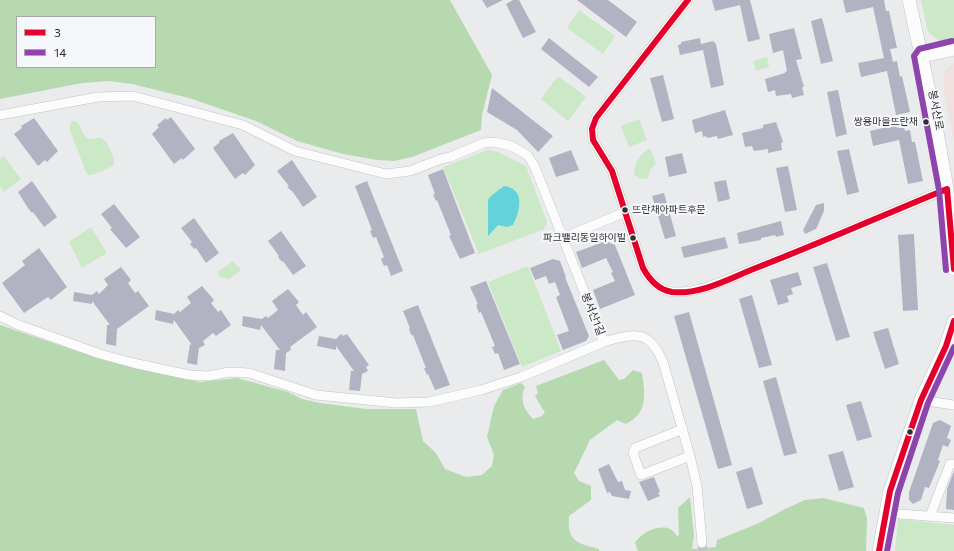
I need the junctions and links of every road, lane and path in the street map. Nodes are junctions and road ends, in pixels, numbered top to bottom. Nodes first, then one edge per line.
1 (688, 0) edge
2 (909, 0) edge
3 (913, 0) edge
4 (954, 49) edge
5 (923, 56) junction
6 (0, 115) edge
7 (947, 189) junction
8 (625, 212) junction
9 (954, 220) edge
10 (563, 238) junction
11 (954, 269) edge
12 (0, 316) edge
13 (954, 321) edge
14 (954, 337) edge
15 (604, 342) junction
16 (925, 401) junction
17 (954, 405) edge
18 (683, 429) junction
19 (690, 456) junction
20 (954, 464) edge
21 (888, 513) junction
22 (930, 516) junction
23 (954, 518) edge
24 (702, 543) tunnel mouth
25 (879, 551) edge
26 (887, 551) edge

1 - 8 street
2 - 5 street, 봉서산로
3 - 5 street, 봉서산로
4 - 5 street
5 - 7 street, 봉서산로
5 - 9 street, 봉서산로
6 - 10 street, 봉서산1길
7 - 8 street
7 - 11 street, 봉서산로
8 - 10 street
10 - 15 street, 봉서산1길
12 - 15 street
13 - 16 street
14 - 16 street
15 - 18 street, 봉서산1길
16 - 17 street
16 - 21 street
18 - 19 street, 봉서산1길
18 - 19 street
19 - 24 street, 봉서산1길
20 - 22 street
21 - 22 street
21 - 25 street
21 - 26 street
22 - 23 street

